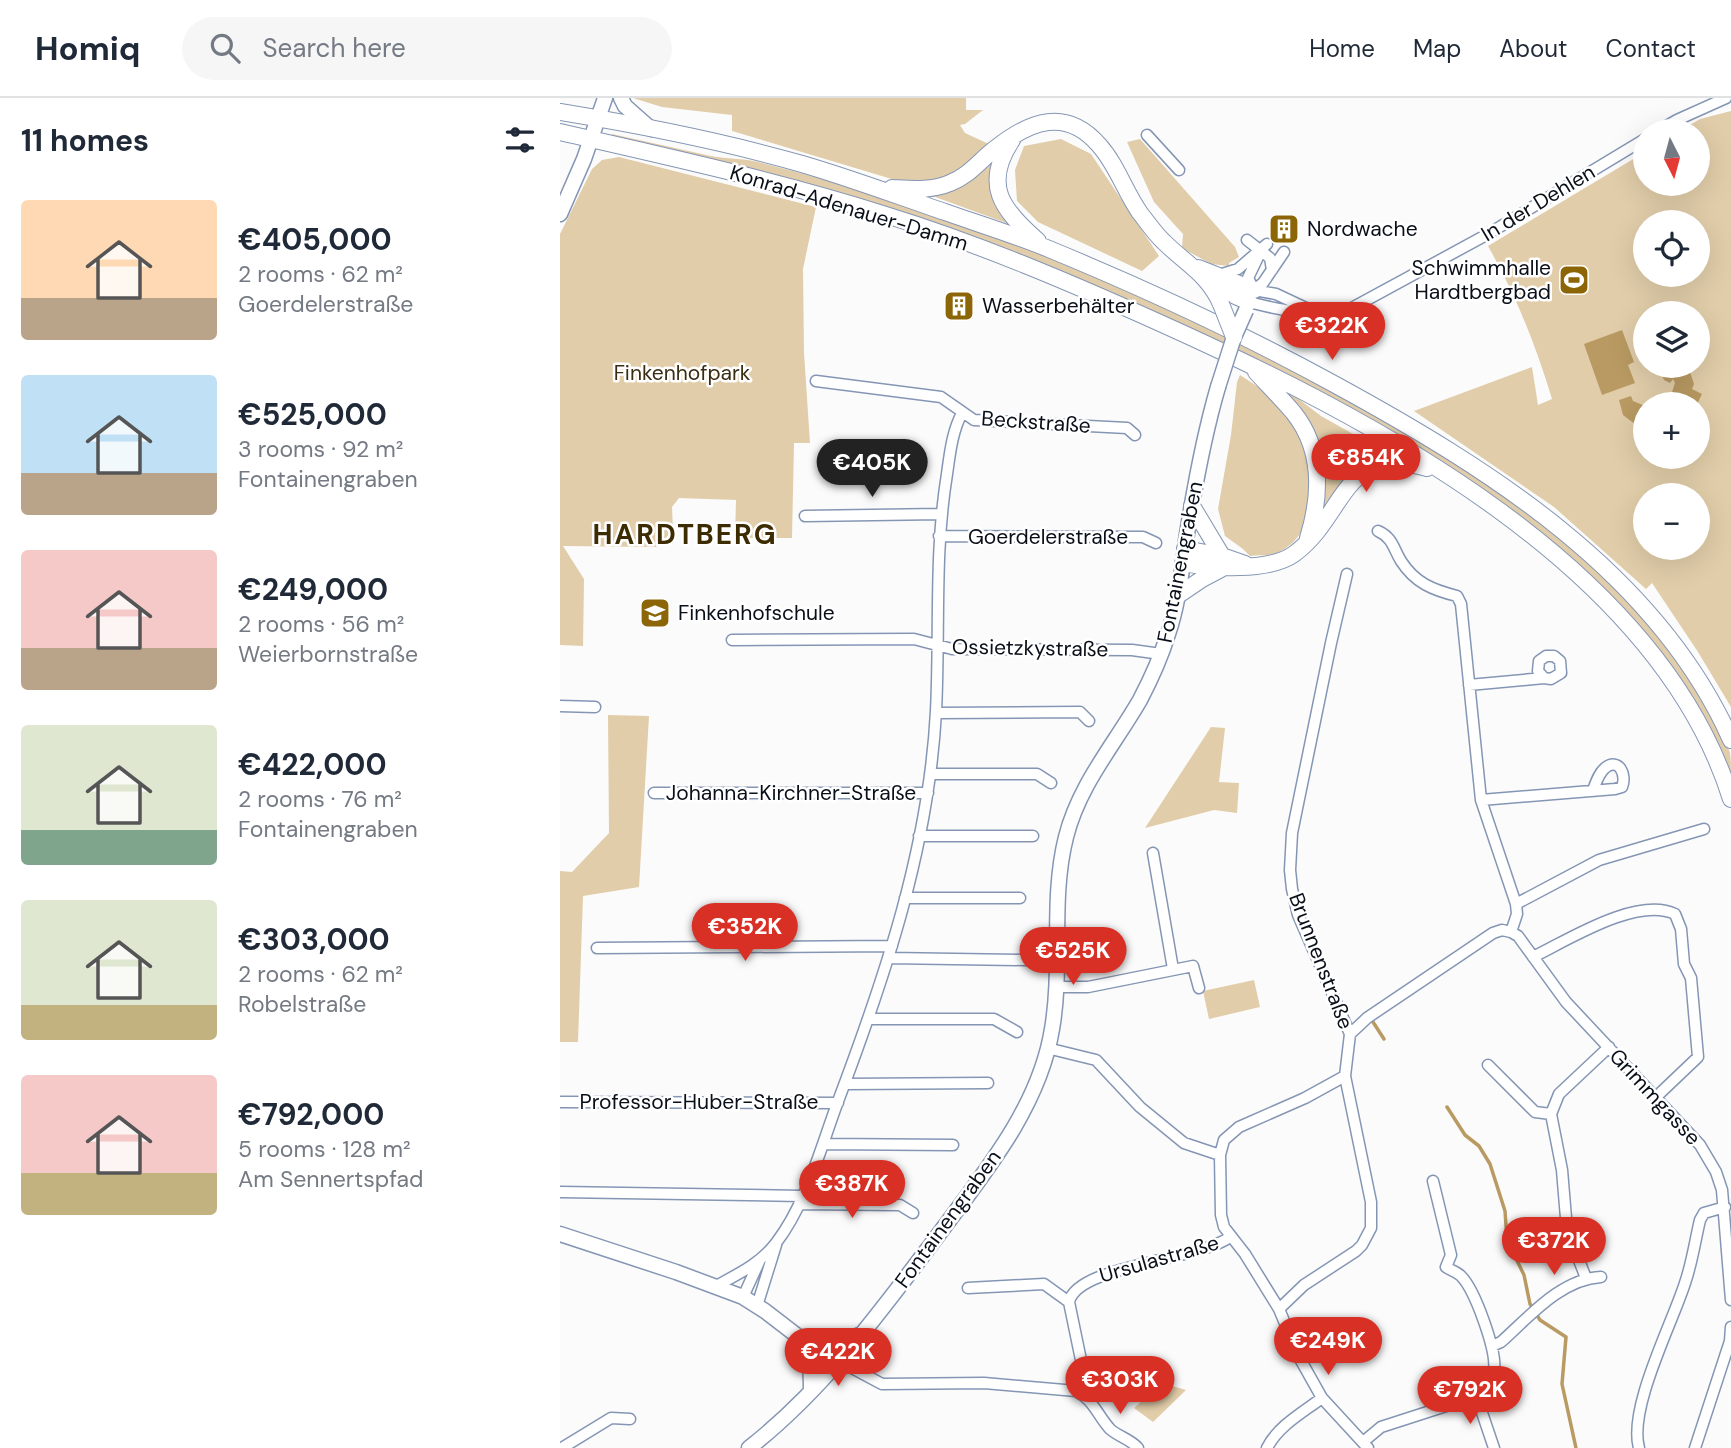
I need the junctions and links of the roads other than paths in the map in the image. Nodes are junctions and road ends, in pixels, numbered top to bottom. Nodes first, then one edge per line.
1 (605, 98) edge
2 (621, 98) edge
3 (1726, 98) edge
4 (560, 112) edge
5 (598, 119) junction
6 (1679, 119) edge
7 (653, 130) junction
8 (560, 132) edge
9 (1016, 134) junction
10 (1147, 135) dead end
11 (591, 139) junction
12 (1633, 146) edge
13 (1179, 170) dead end
14 (876, 188) junction
15 (560, 214) edge
16 (1247, 240) dead end
17 (1264, 245) junction
18 (1045, 247) junction
19 (1282, 251) dead end
20 (1272, 270) junction
21 (1216, 281) junction
22 (1250, 301) junction
23 (1234, 337) junction
24 (1247, 362) junction
25 (816, 381) dead end
26 (962, 413) junction
27 (1135, 435) dead end
28 (1442, 473) junction
29 (1192, 506) junction
30 (940, 514) junction
31 (805, 516) dead end
32 (1378, 531) dead end
33 (939, 536) junction
34 (1307, 541) junction
35 (1156, 543) dead end
36 (1184, 556) junction
37 (1223, 562) junction
38 (1348, 574) dead end
39 (1177, 596) junction
40 (732, 640) dead end
41 (937, 646) junction
42 (1161, 654) junction
43 (1544, 678) dead end
44 (1469, 685) junction
45 (560, 706) edge
46 (595, 707) dead end
47 (936, 713) junction
48 (1089, 721) dead end
49 (1731, 740) edge
50 (930, 774) junction
51 (1051, 783) dead end
52 (1593, 790) dead end
53 (654, 793) dead end
54 (928, 793) junction
55 (1481, 800) junction
56 (1731, 800) edge
57 (1704, 829) dead end
58 (919, 836) junction
59 (1033, 836) dead end
60 (1153, 853) dead end
61 (905, 898) junction
62 (1020, 898) dead end
63 (1516, 904) junction
64 (1511, 932) junction
65 (892, 946) junction
66 (597, 948) dead end
67 (1533, 957) junction
68 (889, 958) junction
69 (1025, 960) dead end
70 (1173, 970) junction
71 (1056, 987) junction
72 (1199, 988) dead end
73 (869, 1019) junction
74 (1017, 1032) dead end
75 (1350, 1034) junction
76 (1609, 1047) junction
77 (1047, 1048) junction
78 (1488, 1065) dead end
79 (1345, 1076) junction
80 (988, 1083) dead end
81 (846, 1084) junction
82 (1657, 1097) junction
83 (560, 1102) edge
84 (838, 1103) junction
85 (1551, 1114) junction
86 (823, 1144) junction
87 (953, 1145) dead end
88 (1220, 1155) junction
89 (1433, 1181) dead end
90 (560, 1192) edge
91 (800, 1200) junction
92 (1725, 1207) junction
93 (914, 1213) dead end
94 (560, 1234) edge
95 (1230, 1237) junction
96 (776, 1242) junction
97 (759, 1262) junction
98 (1601, 1277) dead end
99 (1586, 1278) junction
100 (716, 1286) junction
101 (968, 1288) dead end
102 (743, 1297) junction
103 (1731, 1300) edge
104 (1069, 1302) junction
105 (758, 1306) junction
106 (1279, 1309) junction
107 (1731, 1327) edge
108 (794, 1332) junction
109 (863, 1333) junction
110 (832, 1344) junction
111 (1492, 1346) junction
112 (839, 1361) junction
113 (811, 1391) junction
114 (1084, 1395) junction
115 (1476, 1395) junction
116 (1322, 1398) junction
117 (630, 1419) dead end
118 (1366, 1445) edge
119 (562, 1448) edge
120 (749, 1448) edge
121 (1138, 1448) edge
122 (1267, 1448) edge
123 (1494, 1448) edge
124 (1639, 1448) edge
125 (1695, 1448) edge

1 - 5 street
2 - 7 street
3 - 6 street
4 - 5 main road, Konrad-Adenauer-Damm
5 - 7 main road, Konrad-Adenauer-Damm
5 - 11 street
7 - 14 main road, Konrad-Adenauer-Damm
8 - 11 main road, Konrad-Adenauer-Damm
9 - 14 main road
9 - 18 main road
9 - 21 main road
10 - 13 street
11 - 15 street
11 - 24 main road, Konrad-Adenauer-Damm
12 - 22 street, In der Dehlen
14 - 18 main road, Konrad-Adenauer-Damm
16 - 17 street
17 - 20 street
17 - 21 street
17 - 22 street, Fontainengraben
18 - 49 main road, Konrad-Adenauer-Damm
19 - 20 street, Fontainengraben
20 - 22 street, Fontainengraben
21 - 22 main road
21 - 23 main road, bridge
22 - 23 street, Fontainengraben, bridge
23 - 29 street, Fontainengraben, bridge
24 - 28 main road, Konrad-Adenauer-Damm
24 - 34 main road
25 - 26 street, Beckstraße
26 - 27 street, Beckstraße
26 - 30 street, Goerdelerstraße
28 - 34 main road
28 - 56 main road, Konrad-Adenauer-Damm
29 - 36 street, Fontainengraben
29 - 37 main road
30 - 31 street, Goerdelerstraße
30 - 33 street, Goerdelerstraße
32 - 44 street
33 - 35 street, Goerdelerstraße
33 - 41 street, Goerdelerstraße
34 - 37 main road
36 - 37 main road
36 - 39 street, Fontainengraben
37 - 39 main road
38 - 75 street, Brunnenstraße
39 - 42 street, Fontainengraben
40 - 41 street, Ossietzkystraße
41 - 42 street, Ossietzkystraße
41 - 47 street, Goerdelerstraße
42 - 71 street, Fontainengraben
43 - 44 street
44 - 55 street
45 - 46 street
47 - 48 street
47 - 50 street, Goerdelerstraße
50 - 51 street
50 - 54 street, Goerdelerstraße
52 - 55 street
53 - 54 street, Johanna-Kirchner-Straße
54 - 58 street, Goerdelerstraße
55 - 63 street
57 - 63 street
58 - 59 street
58 - 61 street, Goerdelerstraße
60 - 70 street
61 - 62 street
61 - 65 street, Goerdelerstraße
63 - 64 street
64 - 67 street, Grimmgasse
64 - 75 street
65 - 66 street
65 - 68 street, Goerdelerstraße
67 - 76 street, Grimmgasse
67 - 82 street
68 - 69 street
68 - 73 street, Goerdelerstraße
70 - 71 street
70 - 72 street
71 - 77 street, Fontainengraben
73 - 74 street
73 - 81 street, Goerdelerstraße
75 - 79 street, Brunnenstraße
76 - 82 street, Grimmgasse
76 - 85 street
77 - 88 street
77 - 109 street, Fontainengraben
78 - 85 street
79 - 88 street
79 - 106 street, Brunnenstraße
80 - 81 street
81 - 84 street, Goerdelerstraße
82 - 92 street, Grimmgasse
83 - 84 street, Professor-Huber-Straße
84 - 86 street, Goerdelerstraße
85 - 99 street
86 - 87 street
86 - 91 street, Goerdelerstraße
88 - 95 street
89 - 111 street
90 - 91 street
91 - 93 street
91 - 96 street, Goerdelerstraße
92 - 103 street, Grimmgasse
92 - 124 street
94 - 100 street
95 - 104 street, Ursulastraße
95 - 106 street
96 - 97 street, Goerdelerstraße
96 - 105 street, Goerdelerstraße
97 - 100 street, Goerdelerstraße
97 - 102 street, Goerdelerstraße
98 - 99 street
99 - 111 street
100 - 102 street
101 - 104 street
102 - 105 street
104 - 114 street
105 - 108 street
106 - 116 street
107 - 125 street
108 - 110 street
108 - 112 street
108 - 113 street
109 - 110 street
109 - 112 street, Fontainengraben
110 - 112 street
111 - 115 street
112 - 113 street, Fontainengraben
112 - 114 street
113 - 120 street, Fontainengraben
114 - 121 street
115 - 118 street
115 - 123 street
116 - 118 street
116 - 122 street
117 - 119 street

